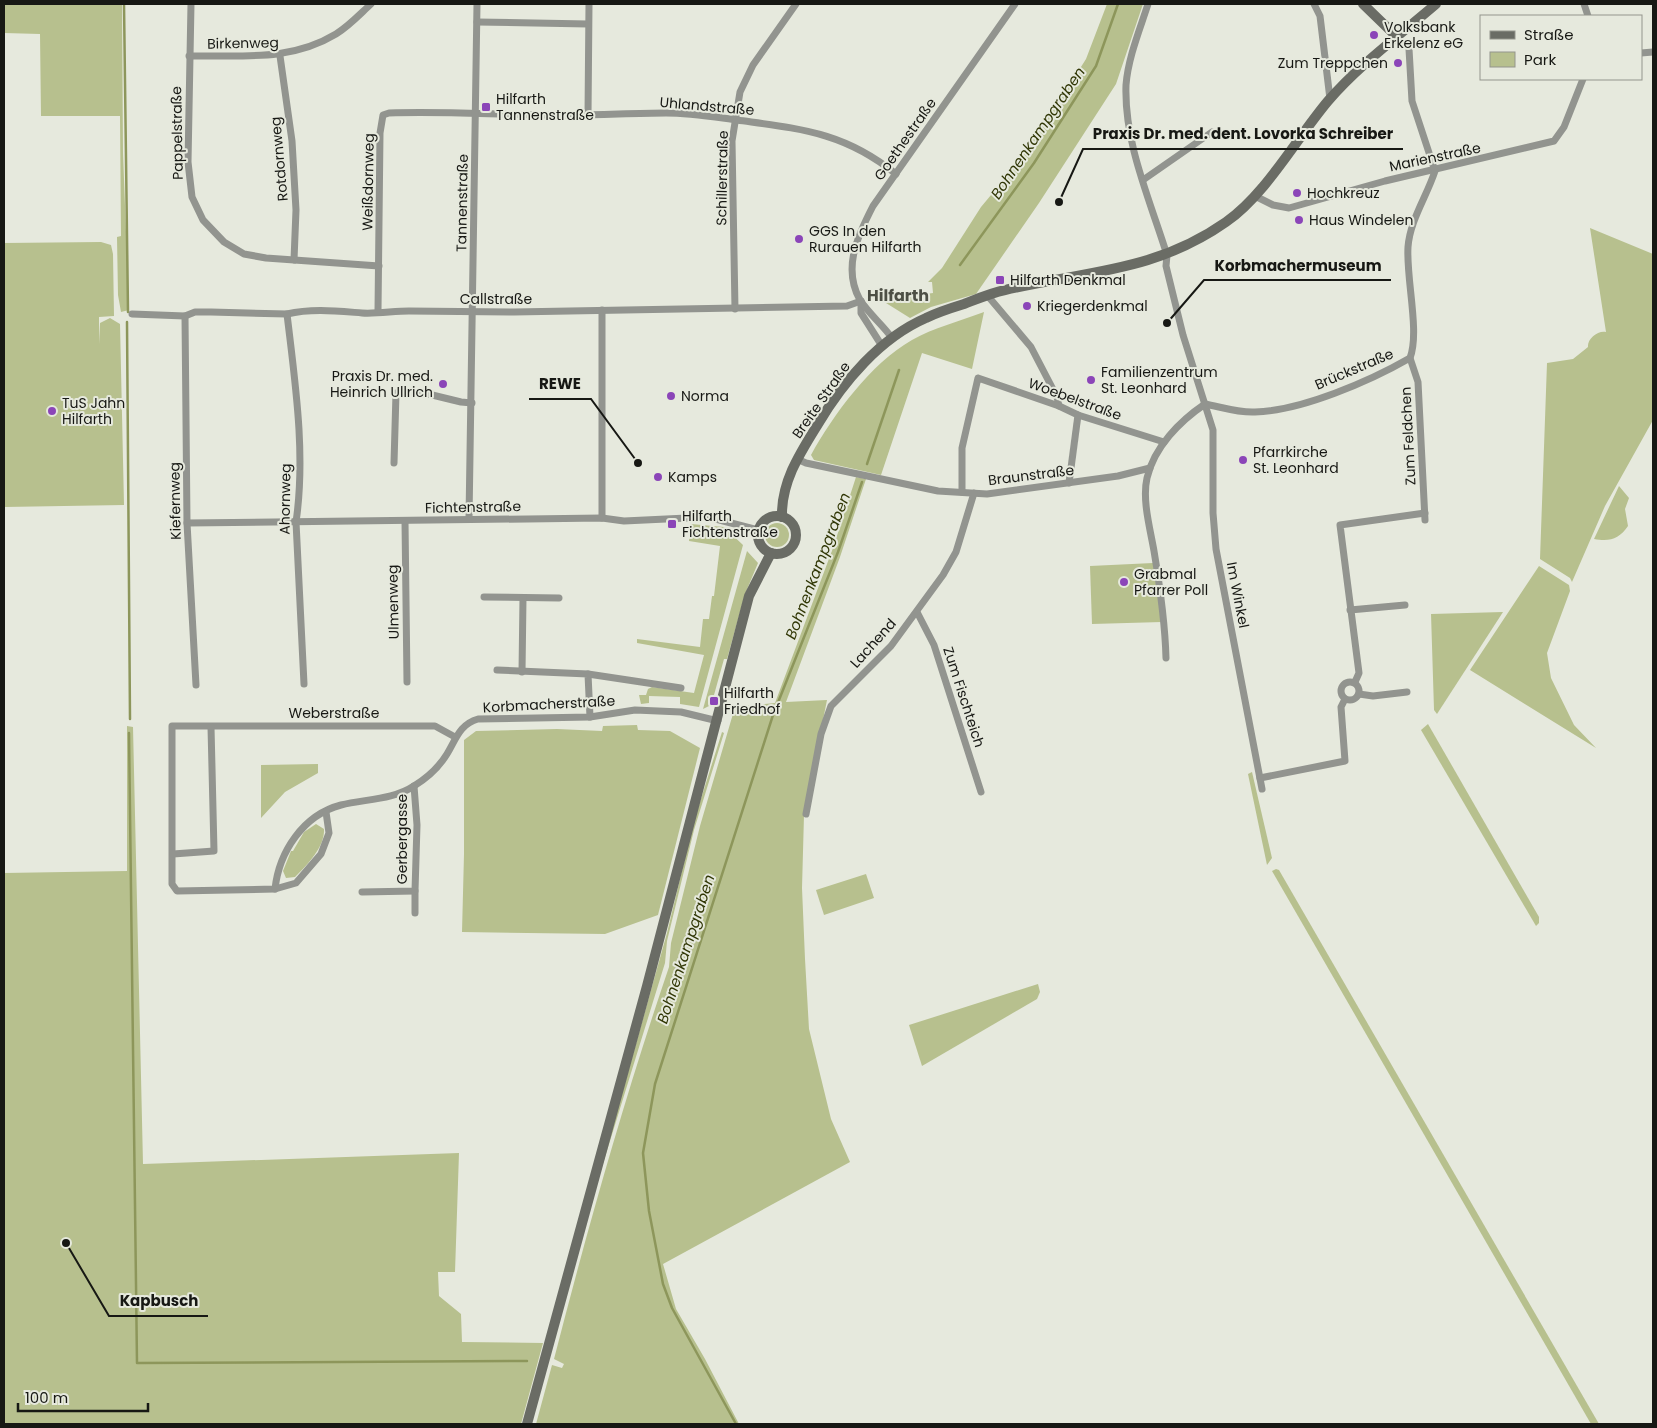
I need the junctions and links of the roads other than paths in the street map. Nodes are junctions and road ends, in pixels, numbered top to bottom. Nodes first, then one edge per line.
1 (190, 4) edge
2 (372, 4) edge
3 (477, 4) edge
4 (589, 4) edge
5 (796, 4) edge
6 (1015, 4) edge
7 (1148, 4) edge
8 (1314, 4) edge
9 (1363, 4) edge
10 (1436, 4) edge
11 (476, 22) junction
12 (588, 24) junction
13 (1397, 38) junction
14 (1409, 49) dead end
15 (189, 56) junction
16 (280, 56) junction
17 (1583, 80) edge
18 (1330, 99) junction
19 (475, 113) junction
20 (588, 115) junction
21 (736, 120) junction
22 (1212, 132) dead end
23 (1435, 171) junction
24 (896, 174) junction
25 (1143, 180) junction
26 (1255, 196) junction
27 (1168, 255) junction
28 (294, 260) junction
29 (379, 266) junction
30 (987, 295) junction
31 (861, 302) junction
32 (735, 309) junction
33 (602, 310) junction
34 (378, 311) junction
35 (473, 312) junction
36 (132, 314) dead end
37 (288, 314) junction
38 (185, 316) junction
39 (892, 338) junction
40 (882, 346) junction
41 (1410, 358) junction
42 (472, 403) junction
43 (1205, 404) junction
44 (1059, 406) junction
45 (1078, 416) junction
46 (1164, 442) junction
47 (797, 459) junction
48 (394, 463) dead end
49 (1150, 468) junction
50 (1069, 483) junction
51 (962, 492) junction
52 (974, 493) junction
53 (782, 517) junction
54 (602, 518) junction
55 (469, 519) junction
56 (405, 521) junction
57 (296, 522) junction
58 (187, 523) junction
59 (758, 530) junction
60 (771, 553) junction
61 (484, 598) dead end
62 (523, 598) junction
63 (558, 598) dead end
64 (1405, 604) dead end
65 (1350, 610) junction
66 (917, 612) junction
67 (1166, 658) dead end
68 (497, 670) dead end
69 (522, 672) junction
70 (588, 674) junction
71 (407, 682) dead end
72 (1355, 682) junction
73 (304, 684) dead end
74 (196, 685) dead end
75 (681, 688) dead end
76 (1407, 692) dead end
77 (1359, 694) junction
78 (1345, 699) junction
79 (590, 717) junction
80 (718, 721) junction
81 (211, 727) junction
82 (455, 737) junction
83 (1260, 778) junction
84 (414, 786) junction
85 (1262, 789) dead end
86 (981, 792) dead end
87 (326, 812) junction
88 (806, 814) dead end
89 (173, 854) junction
90 (275, 889) junction
91 (415, 891) junction
92 (362, 892) dead end
93 (415, 914) dead end
94 (527, 1424) edge

1 - 15 street, Pappelstraße
2 - 16 street, Birkenweg
3 - 11 street, Tannenstraße
4 - 12 street
5 - 21 street, Schillerstraße
6 - 24 street, Goethestraße
7 - 25 street, Im Winkel
8 - 18 street
9 - 13 main road
10 - 13 main road, Breite Straße
11 - 12 street
11 - 19 street, Tannenstraße
12 - 20 street
13 - 18 main road, Breite Straße
14 - 23 street
15 - 16 street, Birkenweg
15 - 28 street, Pappelstraße
16 - 28 street, Rotdornweg
17 - 23 street, Marienstraße
18 - 26 main road, Breite Straße
19 - 20 street, Uhlandstraße
19 - 29 street, Weißdornweg
19 - 35 street, Tannenstraße
20 - 21 street, Uhlandstraße
21 - 24 street, Uhlandstraße
21 - 32 street, Schillerstraße
22 - 25 street
23 - 26 street, Marienstraße
23 - 41 street, Brückstraße
24 - 31 street, Goethestraße
25 - 27 street, Im Winkel
26 - 27 main road, Breite Straße
27 - 30 main road, Breite Straße
27 - 43 street, Im Winkel
28 - 29 street, Pappelstraße
29 - 34 street, Weißdornweg
30 - 39 main road, Breite Straße
30 - 44 street
31 - 32 street, Callstraße
31 - 39 street, Goethestraße
31 - 40 street, Goethestraße
32 - 33 street, Callstraße
33 - 35 street, Callstraße
33 - 54 street
34 - 35 street, Callstraße
34 - 37 street, Callstraße
35 - 42 street, Tannenstraße
36 - 38 street, Callstraße
37 - 38 street, Callstraße
37 - 57 street, Ahornweg
38 - 58 street, Kiefernweg
39 - 40 main road, Breite Straße
40 - 47 main road, Breite Straße
41 - 43 street, Brückstraße
41 - 65 street, Zum Feldchen
42 - 48 street
42 - 55 street, Tannenstraße
43 - 46 street
43 - 83 street, Im Winkel
44 - 45 street, Woebelstraße
44 - 51 street, Woebelstraße
45 - 46 street, Woebelstraße
45 - 50 street
46 - 49 street
47 - 51 street, Braunstraße
47 - 53 main road, Breite Straße
49 - 50 street, Braunstraße
49 - 67 street
50 - 52 street, Braunstraße
51 - 52 street, Braunstraße
52 - 66 street, Lachend
53 - 59 main road
53 - 60 main road
54 - 55 street, Fichtenstraße
54 - 59 street, Fichtenstraße
55 - 56 street, Fichtenstraße
56 - 57 street, Fichtenstraße
56 - 71 street, Ulmenweg
57 - 58 street, Fichtenstraße
57 - 73 street, Ahornweg
58 - 74 street, Kiefernweg
59 - 60 main road
60 - 80 main road
61 - 62 street
62 - 63 street
62 - 69 street
64 - 65 street
65 - 72 street, Zum Feldchen
66 - 86 street, Zum Fischteich
66 - 88 street, Lachend
68 - 69 street
69 - 70 street
70 - 75 street
70 - 79 street
72 - 77 street, Zum Feldchen
72 - 78 street
76 - 77 street
77 - 78 street
78 - 83 street
79 - 80 street, Korbmacherstraße
79 - 82 street, Korbmacherstraße
80 - 94 main road
81 - 82 street, Weberstraße
81 - 89 street
81 - 89 street, Weberstraße
82 - 84 street, Korbmacherstraße
83 - 85 street, Im Winkel
84 - 87 street, Korbmacherstraße
84 - 91 street, Gerbergasse
87 - 90 street, Korbmacherstraße
87 - 90 street
89 - 90 street
91 - 92 street, Gerbergasse
91 - 93 street, Gerbergasse

